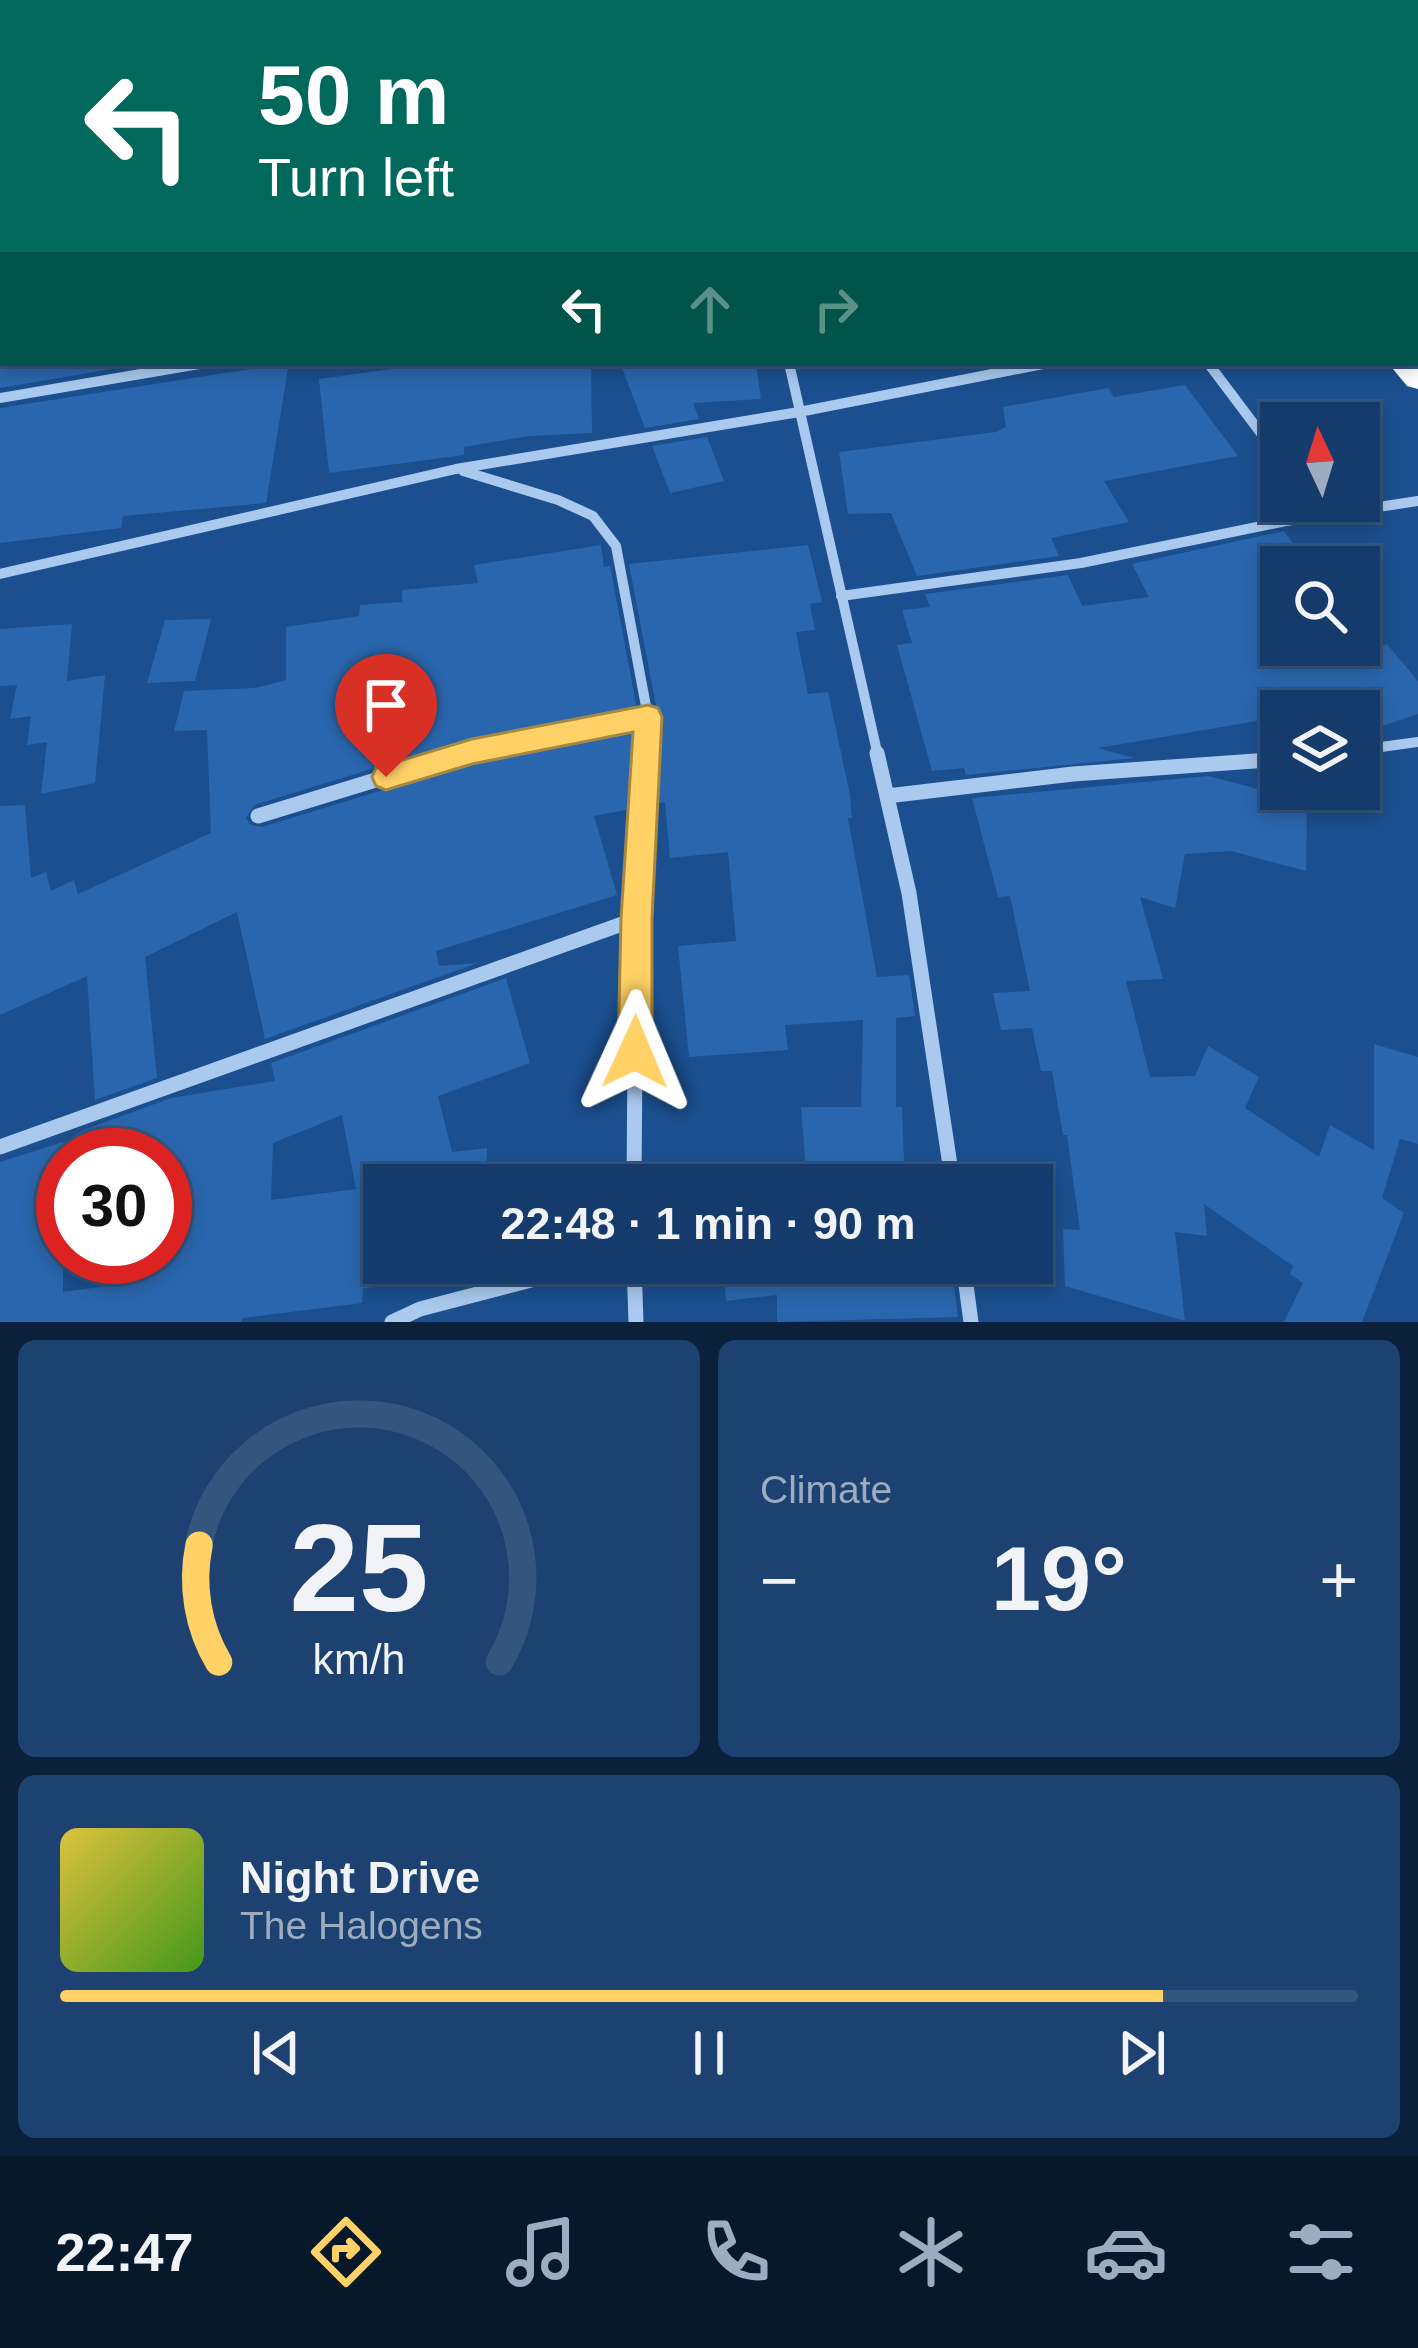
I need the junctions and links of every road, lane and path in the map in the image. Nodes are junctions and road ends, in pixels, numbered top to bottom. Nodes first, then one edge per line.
1 (936, 0) edge
2 (958, 0) edge
3 (187, 366) edge
4 (790, 366) edge
5 (1033, 366) edge
6 (1210, 366) edge
7 (0, 398) edge
8 (799, 412) junction
9 (1260, 432) edge
10 (456, 469) junction
11 (1418, 502) edge
12 (1380, 508) edge
13 (1291, 522) edge
14 (0, 574) edge
15 (841, 596) junction
16 (648, 717) junction
17 (1418, 742) edge
18 (1380, 747) edge
19 (1260, 760) edge
20 (886, 796) junction
21 (258, 816) dead end
22 (636, 919) junction
23 (0, 1147) edge
24 (634, 1164) edge
25 (950, 1164) edge
26 (517, 1284) edge
27 (635, 1284) edge
28 (966, 1284) edge
29 (392, 1322) edge
30 (636, 1322) edge
31 (971, 1322) edge

1 - 2 lane
3 - 7 street
4 - 8 street
5 - 8 street
6 - 9 street
8 - 10 street
8 - 15 street
10 - 14 street
10 - 16 street
11 - 12 street
13 - 15 street
15 - 20 street
16 - 21 street
16 - 22 street
17 - 18 street
19 - 20 street
20 - 25 street
22 - 23 street
22 - 24 street
26 - 29 street
27 - 30 street
28 - 31 street

